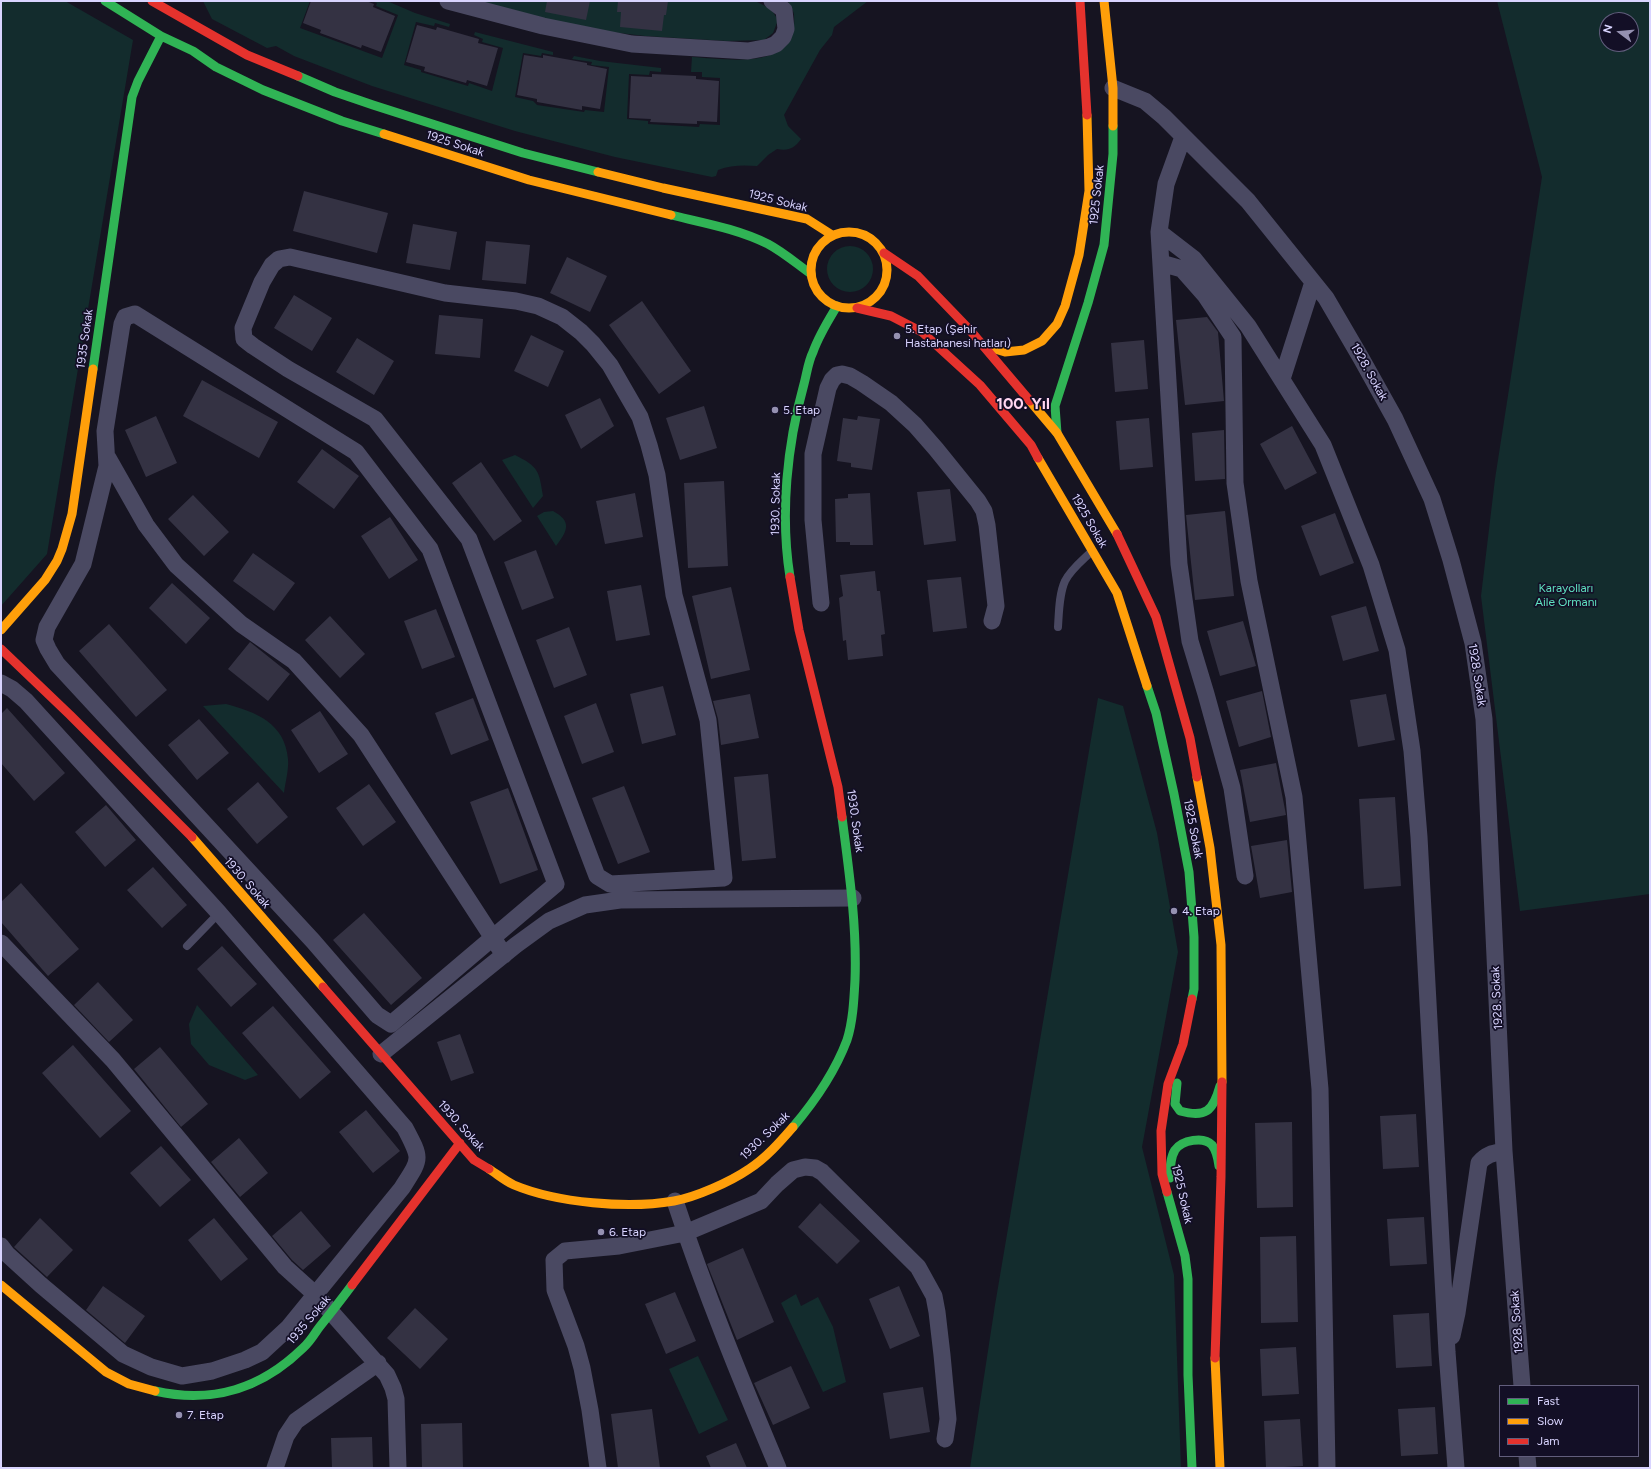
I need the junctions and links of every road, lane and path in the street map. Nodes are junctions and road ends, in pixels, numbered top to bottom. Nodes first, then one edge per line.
1 (105, 1) edge
2 (152, 1) edge
3 (448, 1) edge
4 (772, 1) edge
5 (1080, 1) edge
6 (1104, 1) edge
7 (161, 36) junction
8 (1113, 88) junction
9 (1183, 137) junction
10 (1159, 232) junction
11 (832, 235) junction
12 (884, 253) junction
13 (1161, 263) junction
14 (811, 274) junction
15 (1313, 282) junction
16 (836, 306) junction
17 (857, 308) junction
18 (985, 346) junction
19 (1282, 379) junction
20 (1057, 433) junction
21 (108, 458) junction
22 (786, 520) junction
23 (812, 520) junction
24 (1092, 550) junction
25 (821, 603) dead end
26 (992, 621) dead end
27 (1058, 627) dead end
28 (1, 630) edge
29 (1, 649) edge
30 (1, 683) edge
31 (1245, 876) dead end
32 (724, 878) junction
33 (853, 898) junction
34 (724, 899) junction
35 (219, 914) junction
36 (493, 937) junction
37 (1, 943) edge
38 (187, 946) dead end
39 (504, 955) junction
40 (1183, 1044) junction
41 (381, 1054) junction
42 (1222, 1075) junction
43 (460, 1143) junction
44 (1504, 1151) junction
45 (1221, 1177) junction
46 (675, 1201) junction
47 (1175, 1219) junction
48 (685, 1233) junction
49 (1, 1246) edge
50 (1, 1285) edge
51 (316, 1295) junction
52 (331, 1312) junction
53 (1448, 1352) junction
54 (378, 1363) junction
55 (151, 1367) junction
56 (1522, 1385) edge
57 (144, 1389) junction
58 (945, 1439) dead end
59 (1527, 1457) edge
60 (276, 1468) edge
61 (398, 1468) edge
62 (598, 1468) edge
63 (778, 1468) edge
64 (1192, 1468) edge
65 (1220, 1468) edge
66 (1327, 1468) edge
67 (1456, 1468) edge
68 (1528, 1468) edge

1 - 7 main road, 1925 Sokak
2 - 11 main road, 1925 Sokak
3 - 4 street
5 - 18 main road, 1925 Sokak
6 - 8 main road, 1925 Sokak
7 - 14 main road, 1925 Sokak
7 - 28 main road, 1935 Sokak
8 - 9 street, 1928. Sokak
8 - 20 main road, 1925 Sokak
9 - 10 street
9 - 15 street, 1928. Sokak
10 - 13 street
10 - 19 street
11 - 12 main road
11 - 14 main road
12 - 17 main road
12 - 18 main road, 1925 Sokak
13 - 31 street
13 - 66 street
14 - 16 main road
15 - 19 street
15 - 44 street, 1928. Sokak
16 - 17 main road
16 - 22 main road, 1930. Sokak
17 - 24 main road, 1925 Sokak
18 - 20 main road, 1925 Sokak
19 - 53 street
20 - 42 main road, 1925 Sokak
21 - 36 street
21 - 36 street
21 - 36 street
22 - 23 street
22 - 33 main road, 1930. Sokak
23 - 25 street
23 - 26 street
24 - 27 lane
24 - 40 main road, 1925 Sokak
29 - 41 main road, 1930. Sokak
30 - 35 street
32 - 32 street
32 - 34 street
33 - 34 street
33 - 46 main road, 1930. Sokak
34 - 39 street
35 - 38 lane
35 - 51 street
36 - 39 street
37 - 51 street
39 - 41 street
40 - 42 main road
40 - 47 main road, 1925 Sokak
41 - 43 main road, 1930. Sokak
42 - 45 main road, 1925 Sokak
43 - 46 main road, 1930. Sokak
43 - 52 main road, 1935 Sokak
44 - 53 street
44 - 56 street, 1928. Sokak
45 - 47 main road
45 - 65 main road, 1925 Sokak
46 - 48 street
47 - 64 main road, 1925 Sokak
48 - 58 street
48 - 62 street
48 - 63 street
49 - 55 street
50 - 57 main road, 1935 Sokak
51 - 52 street
51 - 55 street
52 - 54 street
52 - 57 main road, 1935 Sokak
53 - 67 street
54 - 60 street
54 - 61 street
55 - 57 street
59 - 68 street

